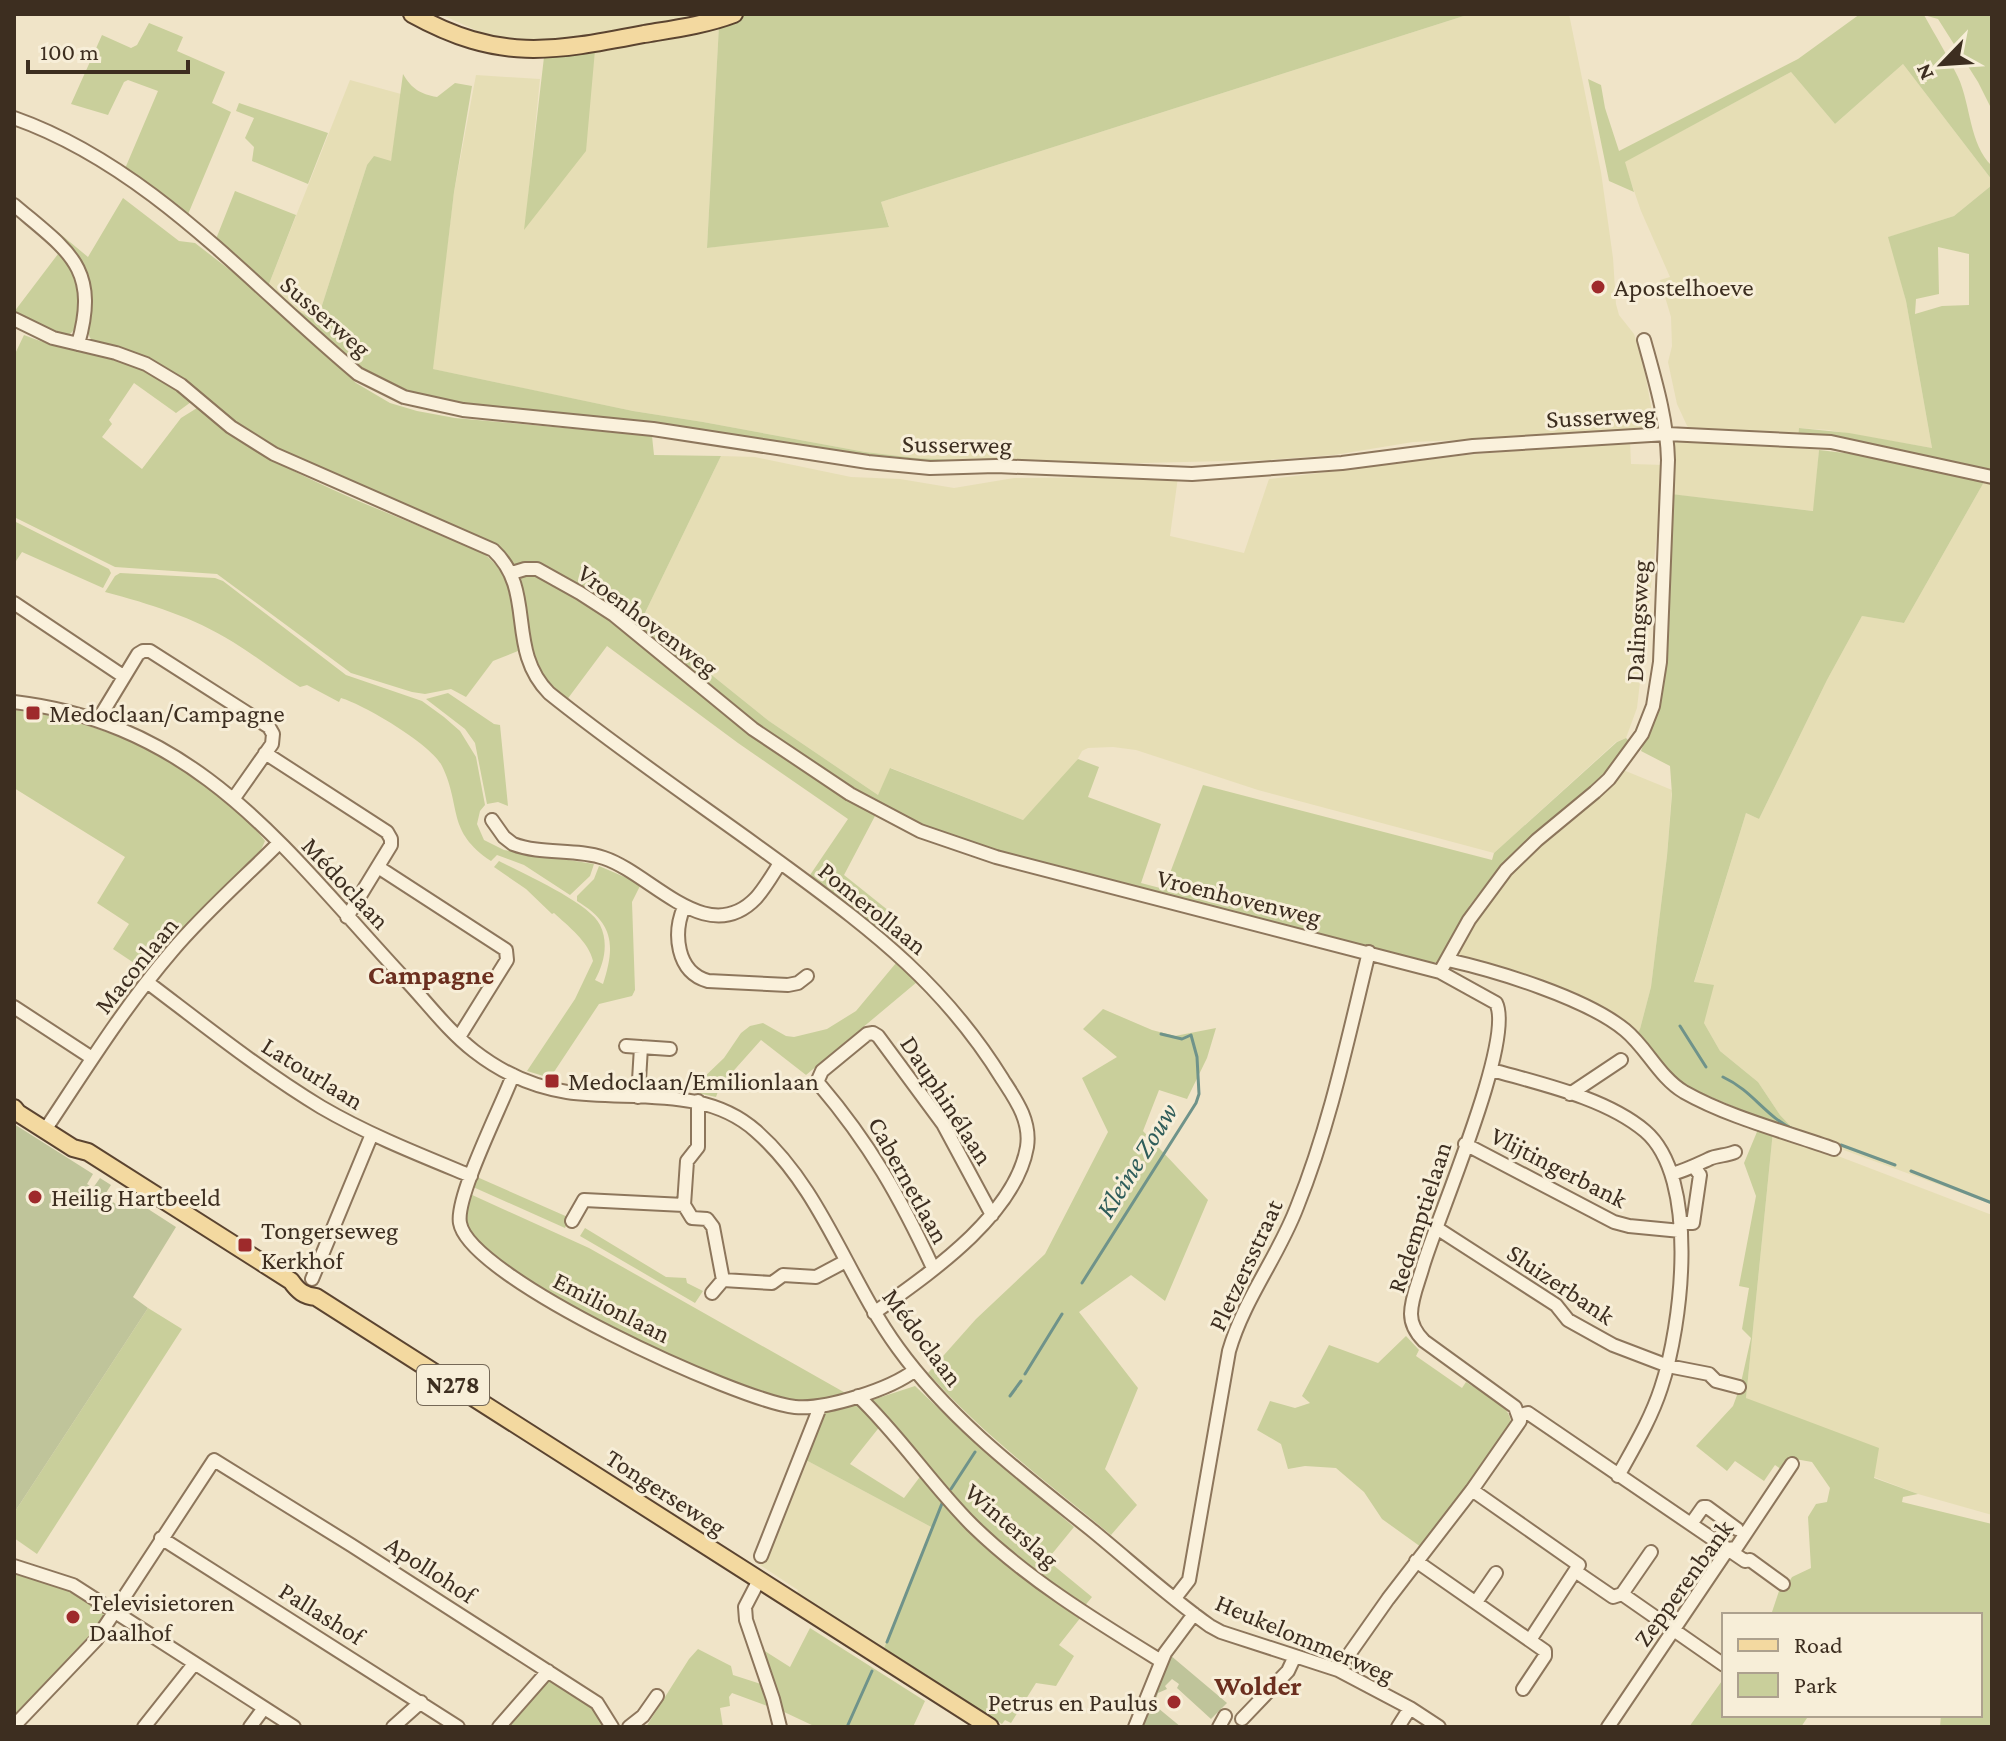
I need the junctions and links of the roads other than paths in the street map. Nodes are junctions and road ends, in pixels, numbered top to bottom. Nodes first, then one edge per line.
1 (412, 14) edge
2 (734, 14) edge
3 (14, 118) edge
4 (14, 205) edge
5 (14, 319) edge
6 (1644, 340) dead end
7 (78, 344) junction
8 (1667, 434) junction
9 (1992, 477) edge
10 (512, 573) junction
11 (14, 603) edge
12 (123, 676) junction
13 (14, 702) edge
14 (98, 720) junction
15 (265, 753) junction
16 (234, 798) junction
17 (492, 820) dead end
18 (279, 843) junction
19 (780, 863) junction
20 (378, 867) junction
21 (684, 907) junction
22 (347, 917) junction
23 (1369, 952) junction
24 (1448, 960) junction
25 (1440, 972) junction
26 (807, 976) dead end
27 (147, 982) junction
28 (14, 1007) edge
29 (459, 1037) junction
30 (626, 1046) dead end
31 (641, 1047) junction
32 (670, 1049) dead end
33 (92, 1058) junction
34 (1621, 1060) dead end
35 (1492, 1070) junction
36 (513, 1075) junction
37 (819, 1076) joint
38 (1570, 1094) junction
39 (638, 1097) junction
40 (698, 1101) junction
41 (14, 1106) edge
42 (48, 1126) junction
43 (372, 1134) junction
44 (1465, 1144) junction
45 (1834, 1149) dead end
46 (1735, 1152) dead end
47 (1695, 1168) junction
48 (1672, 1174) junction
49 (471, 1176) junction
50 (684, 1205) junction
51 (992, 1215) junction
52 (572, 1221) dead end
53 (1435, 1227) junction
54 (1681, 1227) junction
55 (846, 1261) junction
56 (933, 1268) junction
57 (312, 1279) dead end
58 (723, 1280) junction
59 (712, 1293) dead end
60 (874, 1313) junction
61 (1668, 1366) junction
62 (915, 1370) junction
63 (1739, 1387) dead end
64 (858, 1396) junction
65 (820, 1407) junction
66 (1520, 1415) junction
67 (1792, 1464) dead end
68 (1618, 1476) junction
69 (1472, 1490) junction
70 (1691, 1524) junction
71 (1737, 1529) dead end
72 (161, 1538) junction
73 (1728, 1549) junction
74 (1651, 1552) dead end
75 (761, 1556) dead end
76 (1416, 1561) junction
77 (14, 1566) edge
78 (1575, 1571) junction
79 (1496, 1573) dead end
80 (759, 1580) junction
81 (1783, 1584) dead end
82 (1622, 1594) junction
83 (1175, 1598) junction
84 (1476, 1602) junction
85 (115, 1612) junction
86 (1194, 1614) junction
87 (1673, 1630) junction
88 (1530, 1640) junction
89 (1295, 1656) junction
90 (1161, 1661) junction
91 (194, 1664) junction
92 (1722, 1664) edge
93 (1338, 1670) junction
94 (548, 1671) junction
95 (1523, 1689) dead end
96 (657, 1696) dead end
97 (421, 1702) junction
98 (264, 1708) junction
99 (1410, 1708) junction
100 (1242, 1719) dead end
101 (14, 1726) edge
102 (144, 1727) edge
103 (250, 1727) edge
104 (294, 1727) edge
105 (393, 1727) edge
106 (458, 1727) edge
107 (499, 1727) edge
108 (612, 1727) edge
109 (629, 1727) edge
110 (780, 1727) edge
111 (990, 1727) edge
112 (1135, 1727) edge
113 (1398, 1727) edge
114 (1439, 1727) edge
115 (1608, 1727) edge

1 - 2 main road
3 - 8 street, Susserweg
4 - 7 street
5 - 7 street
6 - 8 street, Dalingsweg
7 - 10 street
8 - 9 street, Susserweg
8 - 24 street, Dalingsweg
10 - 19 street, Pomerollaan
10 - 23 street, Vroenhovenweg
11 - 12 street
12 - 14 street
12 - 15 street
13 - 14 street, Médoclaan
14 - 16 street, Médoclaan
15 - 16 street
15 - 20 street
16 - 18 street, Médoclaan
17 - 21 street
18 - 22 street, Médoclaan
18 - 27 street, Maconlaan
19 - 21 street
19 - 51 street, Pomerollaan
20 - 22 street
20 - 29 street
21 - 26 street
22 - 29 street, Médoclaan
23 - 25 street, Redemptielaan
23 - 83 street, Pletzersstraat
24 - 25 street, Dalingsweg
24 - 45 street
25 - 35 street, Redemptielaan
27 - 33 street, Maconlaan
27 - 43 street, Latourlaan
28 - 33 street
29 - 36 street, Médoclaan
30 - 31 street
31 - 32 street
31 - 39 street
33 - 42 street, Maconlaan
34 - 38 street
35 - 38 street
35 - 44 street, Redemptielaan
36 - 39 street, Médoclaan
36 - 49 street, Emilionlaan
37 - 51 street, Dauphinélaan
37 - 56 street, Cabernetlaan
38 - 48 street
39 - 40 street, Médoclaan
40 - 50 street
40 - 55 street, Médoclaan
41 - 42 main road, Tongerseweg / N278
42 - 80 main road, Tongerseweg / N278
43 - 49 street, Latourlaan
43 - 57 street
44 - 53 street, Redemptielaan
44 - 54 street, Vlijtingerbank
46 - 47 street
47 - 48 street
47 - 54 street
48 - 54 street
49 - 65 street, Emilionlaan
50 - 52 street
50 - 58 street
51 - 56 street, Pomerollaan
53 - 61 street, Sluizerbank
53 - 66 street, Redemptielaan
54 - 61 street
55 - 58 street
55 - 60 street, Médoclaan
56 - 60 street, Pomerollaan
58 - 59 street
60 - 62 street, Médoclaan
61 - 63 street, Sluizerbank
61 - 68 street
62 - 64 street, Emilionlaan
62 - 83 street, Médoclaan
64 - 65 street, Emilionlaan
64 - 90 street, Winterslag
65 - 75 street
66 - 68 street, Redemptielaan
66 - 69 street
67 - 73 street, Zepperenbank
68 - 70 street, Redemptielaan
69 - 76 street
69 - 78 street
70 - 71 street
70 - 73 street, Redemptielaan
72 - 85 street
72 - 94 street, Apollohof
72 - 97 street, Pallashof
73 - 81 street, Redemptielaan
73 - 87 street, Zepperenbank
74 - 82 street
76 - 84 street
76 - 93 street
77 - 85 street
78 - 82 street
78 - 88 street
79 - 84 street
80 - 110 street
80 - 111 main road, Tongerseweg / N278
82 - 87 street
83 - 86 street, Médoclaan
84 - 88 street
85 - 91 street
85 - 101 street
86 - 89 street, Heukelommerweg
86 - 90 street
87 - 92 street
87 - 115 street, Zepperenbank
88 - 95 street
89 - 93 street, Heukelommerweg
89 - 100 street
90 - 112 street
91 - 98 street
91 - 102 street
93 - 99 street, Heukelommerweg
94 - 107 street
94 - 108 street, Apollohof
96 - 109 street
97 - 105 street
97 - 106 street, Pallashof
98 - 103 street
98 - 104 street
99 - 113 street
99 - 114 street, Heukelommerweg

